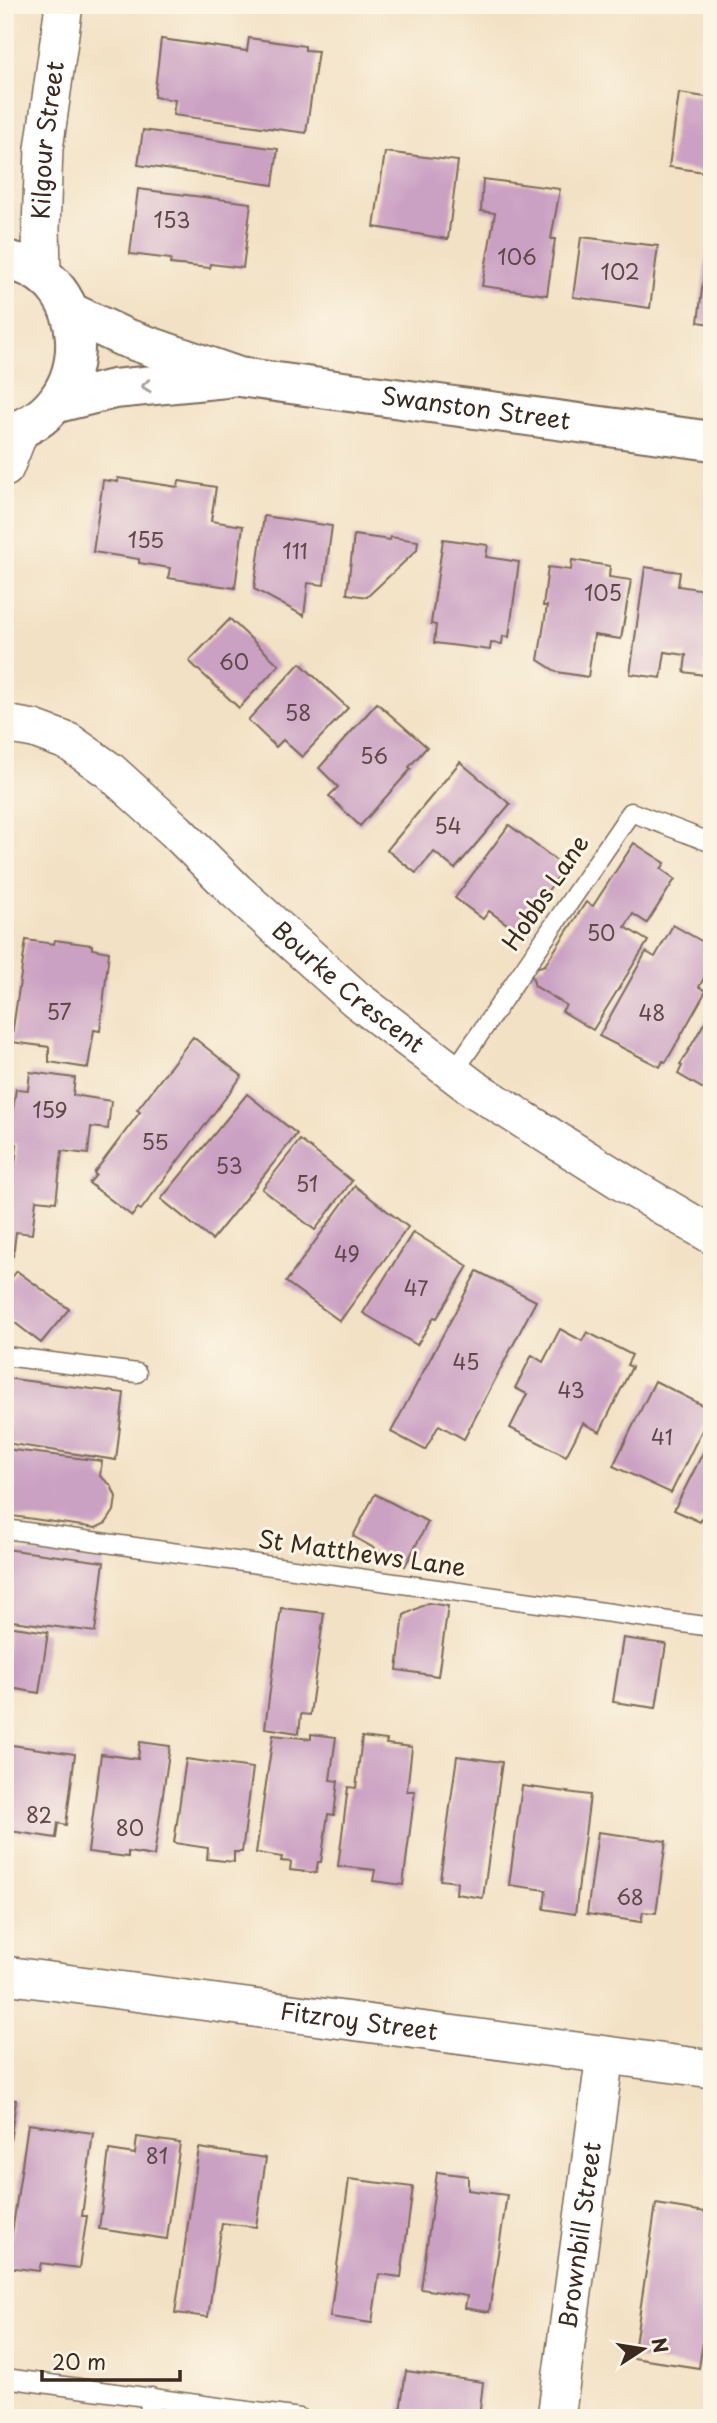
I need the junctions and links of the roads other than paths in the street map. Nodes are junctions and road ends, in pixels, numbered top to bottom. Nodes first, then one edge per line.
1 (64, 5) edge
2 (5, 260) edge
3 (42, 275) junction
4 (70, 312) junction
5 (239, 377) junction
6 (57, 403) junction
7 (13, 432) edge
8 (712, 441) edge
9 (5, 468) edge
10 (5, 724) edge
11 (712, 843) edge
12 (453, 1073) junction
13 (712, 1235) edge
14 (5, 1356) edge
15 (137, 1373) dead end
16 (5, 1529) edge
17 (712, 1627) edge
18 (5, 1975) edge
19 (605, 2055) junction
20 (712, 2069) edge
21 (5, 2378) edge
22 (151, 2398) junction
23 (148, 2418) edge
24 (300, 2418) edge
25 (556, 2418) edge

1 - 3 street, Kilgour Street
2 - 3 street
3 - 4 street
4 - 5 street, Swanston Street
4 - 6 street
5 -> 6 street, Swanston Street
5 - 8 street, Swanston Street
6 - 7 street
7 - 9 street
10 - 12 street, Bourke Crescent
11 - 12 lane, Hobbs Lane
12 - 13 street, Bourke Crescent
14 - 15 lane
16 - 17 lane, St Matthews Lane
18 - 19 street, Fitzroy Street
19 - 20 street, Fitzroy Street
19 - 25 street, Brownbill Street
21 - 22 lane
22 - 23 lane
22 - 24 lane

